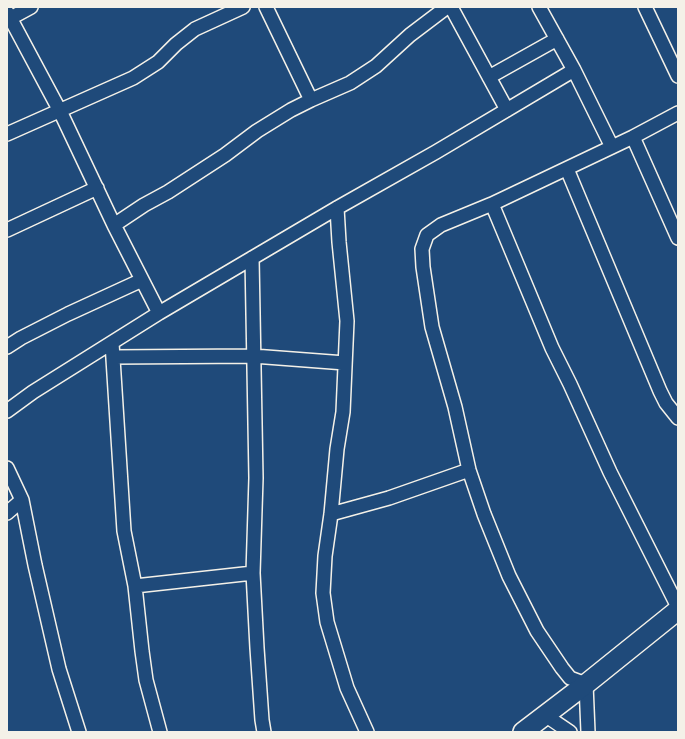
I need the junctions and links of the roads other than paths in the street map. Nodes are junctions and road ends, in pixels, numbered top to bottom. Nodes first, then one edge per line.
1 (31, 7) edge
2 (244, 7) edge
3 (266, 7) edge
4 (447, 7) edge
5 (451, 7) edge
6 (539, 7) edge
7 (645, 7) edge
8 (8, 17) edge
9 (557, 39) junction
10 (574, 70) junction
11 (678, 76) edge
12 (489, 77) junction
13 (311, 100) junction
14 (507, 110) junction
15 (60, 111) junction
16 (678, 113) edge
17 (7, 134) edge
18 (633, 137) junction
19 (612, 146) junction
20 (567, 169) junction
21 (97, 188) junction
22 (492, 204) junction
23 (337, 208) junction
24 (114, 224) junction
25 (675, 224) edge
26 (7, 230) edge
27 (678, 238) edge
28 (252, 258) junction
29 (142, 280) junction
30 (159, 313) junction
31 (112, 343) junction
32 (7, 347) edge
33 (253, 356) junction
34 (113, 357) junction
35 (345, 362) junction
36 (7, 411) edge
37 (678, 418) edge
38 (7, 468) edge
39 (469, 470) junction
40 (22, 500) junction
41 (7, 513) edge
42 (331, 514) junction
43 (253, 573) junction
44 (135, 586) junction
45 (678, 609) edge
46 (586, 684) junction
47 (545, 715) junction
48 (78, 732) edge
49 (160, 732) edge
50 (264, 732) edge
51 (367, 732) edge
52 (523, 732) edge
53 (570, 732) edge
54 (588, 732) edge

1 - 8 street
2 - 15 street
3 - 13 street
4 - 13 street
5 - 12 street
6 - 9 street
7 - 11 street
8 - 15 street
9 - 10 street
9 - 12 street
10 - 14 street
10 - 19 street
12 - 14 street
13 - 24 street
14 - 23 street
15 - 17 street
15 - 21 street
16 - 18 street
18 - 19 street
18 - 25 street
19 - 20 street
20 - 22 street
20 - 37 street
21 - 24 street
21 - 26 street
22 - 39 street
22 - 45 street
23 - 28 street
23 - 35 street
24 - 29 street
25 - 27 street
28 - 30 street
28 - 33 street
29 - 30 street
29 - 32 street
30 - 31 street
31 - 34 street
31 - 36 street
33 - 34 street
33 - 35 street
33 - 43 street
34 - 44 street
35 - 42 street
38 - 40 street
39 - 42 street
39 - 46 street
40 - 41 street
40 - 48 street
42 - 51 street
43 - 44 street
43 - 50 street
44 - 49 street
45 - 46 street
46 - 47 street
46 - 54 street
47 - 52 street
47 - 53 street

